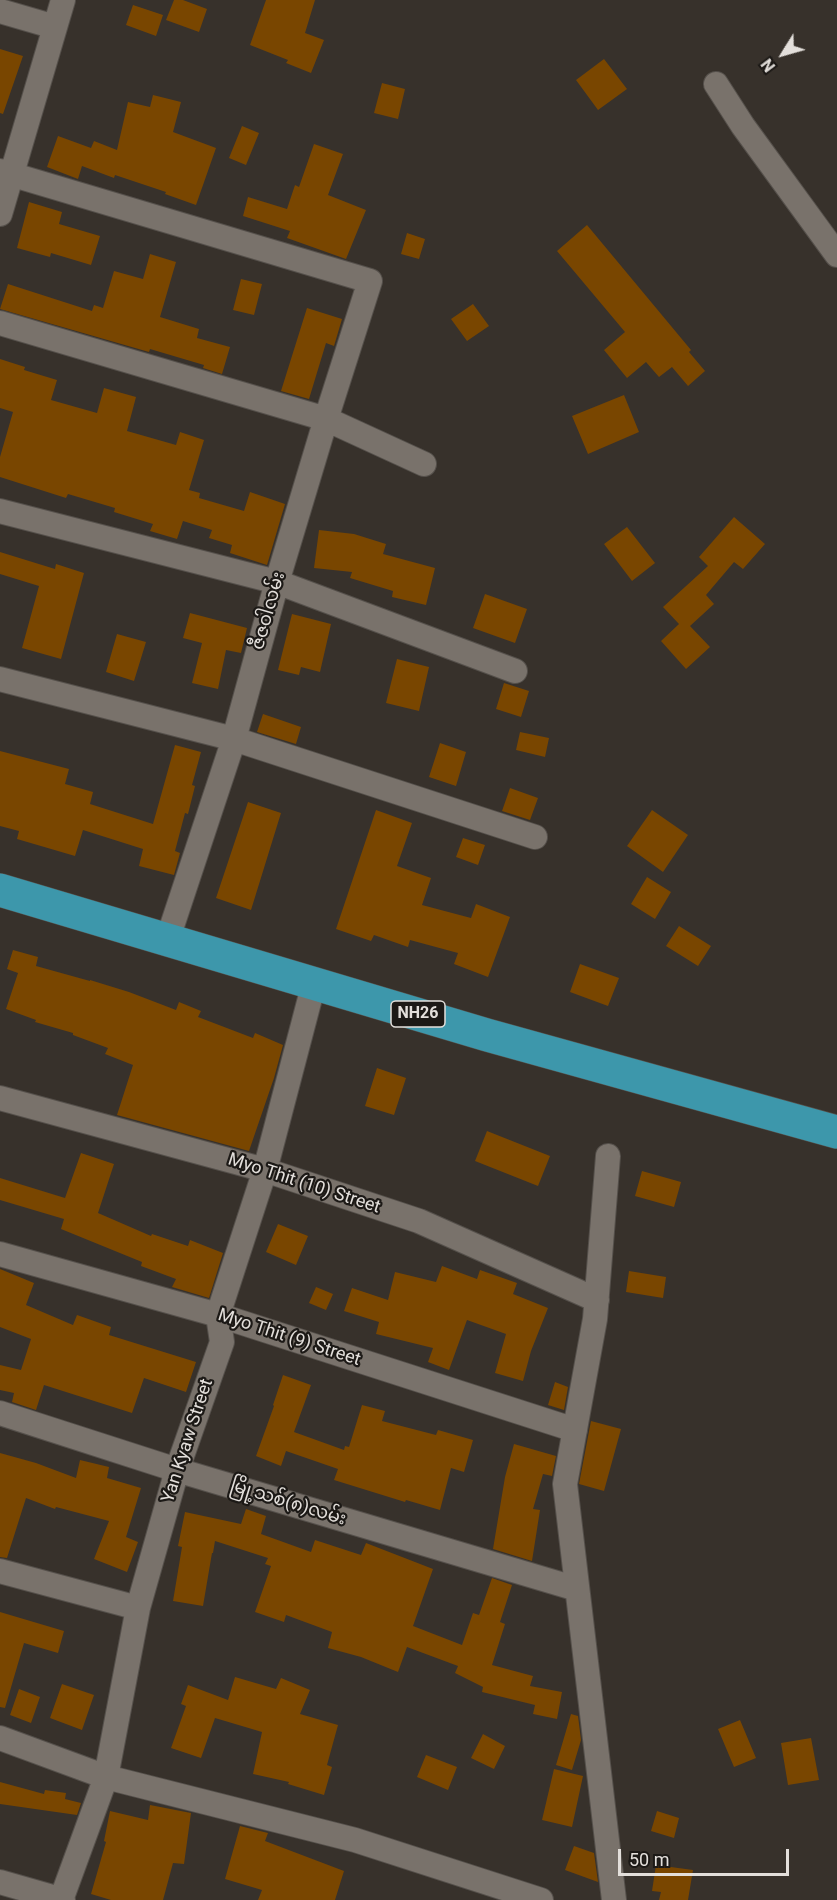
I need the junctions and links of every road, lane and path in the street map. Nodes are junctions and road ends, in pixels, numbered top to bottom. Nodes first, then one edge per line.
1 (63, 0) edge
2 (0, 11) edge
3 (55, 27) junction
4 (716, 84) dead end
5 (6, 173) edge
6 (0, 214) edge
7 (837, 255) edge
8 (0, 323) edge
9 (326, 419) junction
10 (424, 464) dead end
11 (0, 511) edge
12 (277, 582) junction
13 (515, 671) dead end
14 (0, 679) edge
15 (234, 739) junction
16 (535, 837) dead end
17 (0, 890) edge
18 (167, 941) junction
19 (314, 983) junction
20 (0, 1098) edge
21 (837, 1132) edge
22 (608, 1156) dead end
23 (265, 1170) junction
24 (0, 1254) edge
25 (597, 1300) junction
26 (218, 1315) junction
27 (0, 1413) edge
28 (575, 1430) junction
29 (177, 1470) junction
30 (0, 1571) edge
31 (577, 1589) junction
32 (138, 1608) junction
33 (0, 1738) edge
34 (106, 1777) junction
35 (0, 1882) edge
36 (61, 1900) edge
37 (541, 1900) edge
38 (614, 1900) edge

1 - 3 street
2 - 3 street
3 - 5 street
4 - 7 street
5 - 6 street
5 - 9 street, ဇီဇဝါလမ်း
8 - 9 street
9 - 10 street
9 - 12 street, ဇီဇဝါလမ်း
11 - 12 street
12 - 13 street
12 - 15 street, ဇီဇဝါလမ်း
14 - 15 street
15 - 16 street
15 - 18 street, ဇီဇဝါလမ်း
17 - 18 highway, NH26
18 - 19 highway, NH26
19 - 21 highway, NH26
19 - 23 street, Yan Kyaw Street
20 - 23 street, Myo Thit (10) Street
22 - 25 street
23 - 25 street, Myo Thit (10) Street
23 - 26 street, Yan Kyaw Street
24 - 26 street, Myo Thit (9) Street
25 - 28 street
26 - 28 street, Myo Thit (9) Street
26 - 29 street, Yan Kyaw Street
27 - 29 street, မြို့သစ်(၈)လမ်း
28 - 31 street
29 - 31 street, မြို့သစ်(၈)လမ်း
29 - 32 street, Yan Kyaw Street
30 - 32 street
31 - 38 street
32 - 34 street, Yan Kyaw Street
33 - 34 street
34 - 36 street, Yan Kyaw Street
34 - 37 street
35 - 36 street

